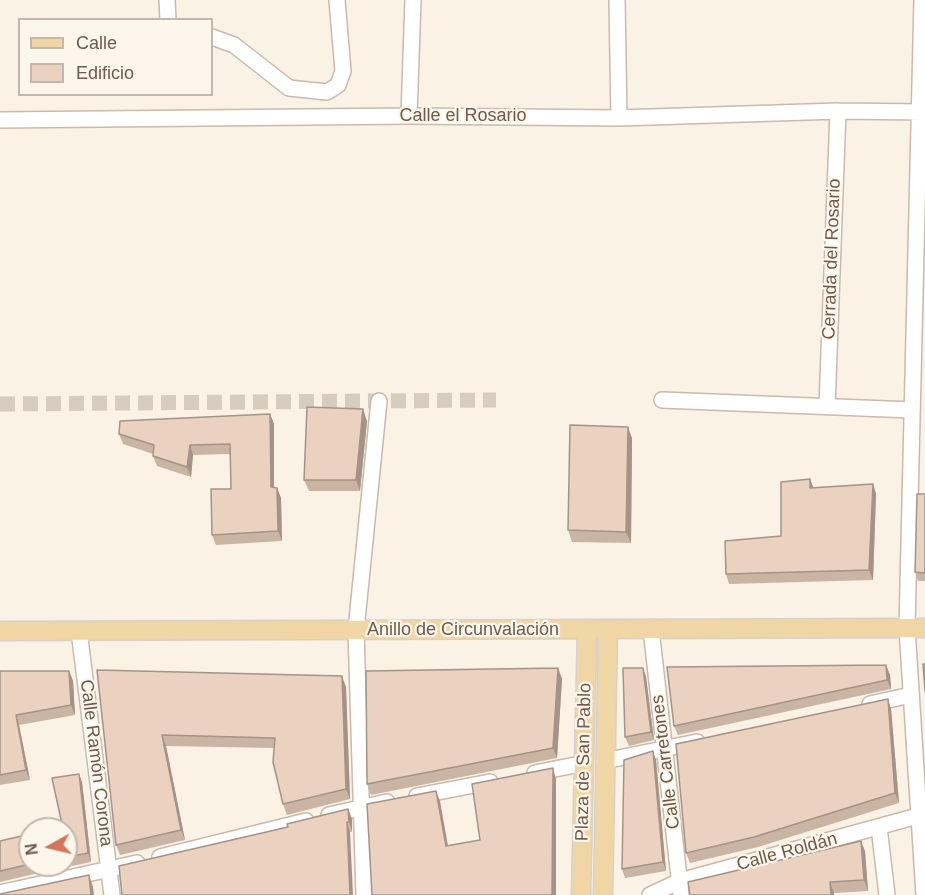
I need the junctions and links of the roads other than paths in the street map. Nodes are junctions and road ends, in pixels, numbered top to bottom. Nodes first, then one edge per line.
1 (167, 0) edge
2 (337, 0) edge
3 (413, 0) edge
4 (617, 0) edge
5 (922, 0) edge
6 (168, 18) edge
7 (213, 37) edge
8 (838, 111) junction
9 (923, 112) edge
10 (409, 116) junction
11 (619, 118) junction
12 (0, 120) edge
13 (920, 339) edge
14 (662, 400) dead end
15 (379, 401) dead end
16 (826, 407) junction
17 (912, 410) junction
18 (907, 628) junction
19 (925, 628) edge
20 (587, 629) junction
21 (608, 629) junction
22 (651, 629) junction
23 (356, 630) junction
24 (0, 631) edge
25 (79, 631) junction
26 (911, 694) junction
27 (855, 707) edge
28 (709, 739) edge
29 (664, 749) junction
30 (604, 761) junction
31 (585, 763) junction
32 (360, 807) junction
33 (922, 815) edge
34 (879, 827) junction
35 (109, 869) junction
36 (680, 888) edge
37 (0, 893) edge
38 (112, 895) edge
39 (364, 895) edge
40 (582, 895) edge
41 (603, 895) edge
42 (650, 895) edge
43 (887, 895) edge
44 (924, 895) edge

1 - 6 street
2 - 7 street
3 - 10 street
4 - 11 street
5 - 9 street
8 - 9 street, Calle el Rosario
8 - 11 street, Calle el Rosario
8 - 16 street, Cerrada del Rosario
9 - 13 street
10 - 11 street, Calle el Rosario
10 - 12 street, Calle el Rosario
13 - 17 street
14 - 16 street
15 - 23 street
16 - 17 street
17 - 18 street
18 - 19 main road, Anillo de Circunvalación
18 - 22 main road, Anillo de Circunvalación
18 - 26 street
20 - 21 main road, Anillo de Circunvalación
20 - 23 main road, Anillo de Circunvalación
20 - 31 main road, Plaza de San Pablo
21 - 22 main road, Anillo de Circunvalación
21 - 30 main road
22 - 29 street, Calle Carretones
23 - 25 main road, Anillo de Circunvalación
23 - 32 street
24 - 25 main road, Anillo de Circunvalación
25 - 35 street, Calle Ramón Corona
26 - 27 street
26 - 33 street
28 - 29 street
29 - 30 street
29 - 36 street, Calle Carretones
30 - 41 main road
31 - 32 street
31 - 40 main road, Plaza de San Pablo
32 - 35 street
32 - 39 street
33 - 34 street, Calle Roldán
33 - 44 street
34 - 36 street, Calle Roldán
34 - 43 street
35 - 37 street
35 - 38 street, Calle Ramón Corona
36 - 42 street, Calle Roldán

